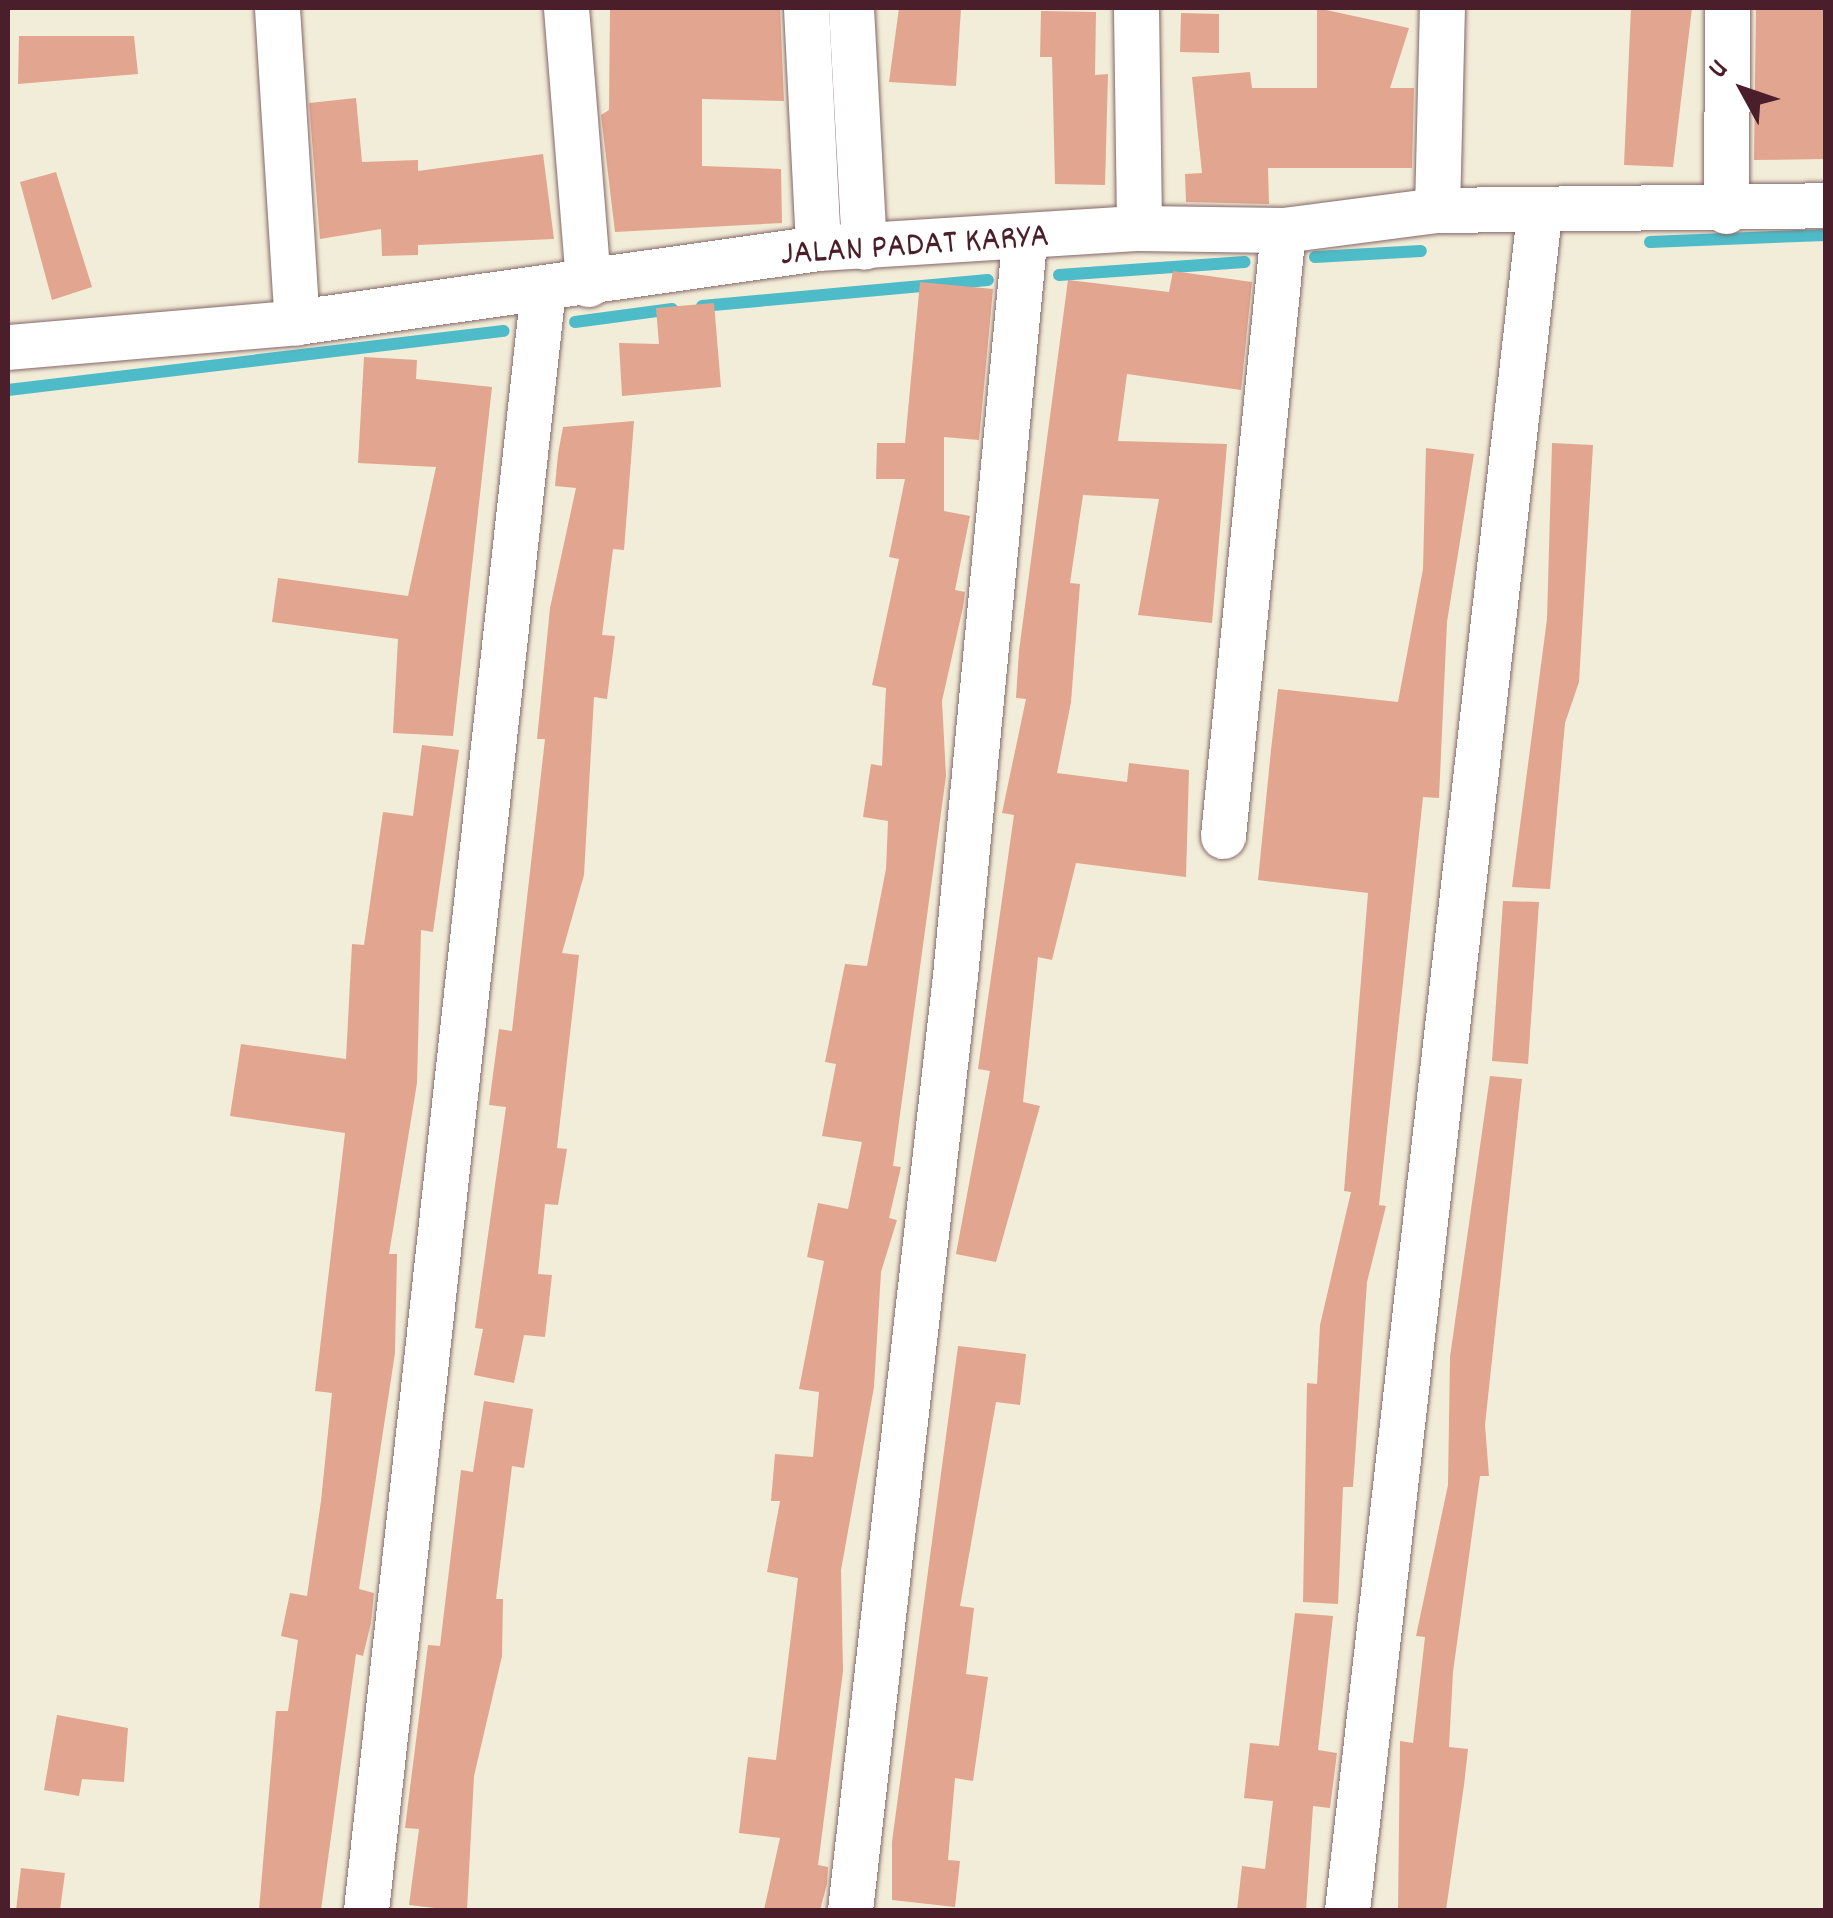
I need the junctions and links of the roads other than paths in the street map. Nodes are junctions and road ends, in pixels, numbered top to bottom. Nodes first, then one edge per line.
1 (278, 8) edge
2 (566, 8) edge
3 (806, 8) edge
4 (851, 8) edge
5 (1136, 8) edge
6 (1442, 8) edge
7 (1726, 8) edge
8 (1826, 206) edge
9 (1437, 210) junction
10 (1726, 211) junction
11 (1539, 214) junction
12 (1139, 228) junction
13 (1283, 230) junction
14 (1024, 242) junction
15 (864, 247) junction
16 (818, 248) junction
17 (588, 284) junction
18 (543, 288) junction
19 (298, 322) junction
20 (8, 346) edge
21 (1222, 836) dead end
22 (366, 1910) edge
23 (850, 1910) edge
24 (1347, 1910) edge

1 - 19 street
2 - 17 street
3 - 16 street
4 - 15 street
5 - 12 street
6 - 9 street
7 - 10 street
8 - 10 street, JALAN PADAT KARYA
9 - 11 street, JALAN PADAT KARYA
9 - 13 street, JALAN PADAT KARYA
10 - 11 street, JALAN PADAT KARYA
11 - 24 street
12 - 13 street, JALAN PADAT KARYA
12 - 14 street, JALAN PADAT KARYA
13 - 21 street
14 - 15 street, JALAN PADAT KARYA
14 - 23 street
15 - 16 street, JALAN PADAT KARYA
16 - 17 street, JALAN PADAT KARYA
17 - 18 street, JALAN PADAT KARYA
18 - 19 street, JALAN PADAT KARYA
18 - 22 street
19 - 20 street, JALAN PADAT KARYA

